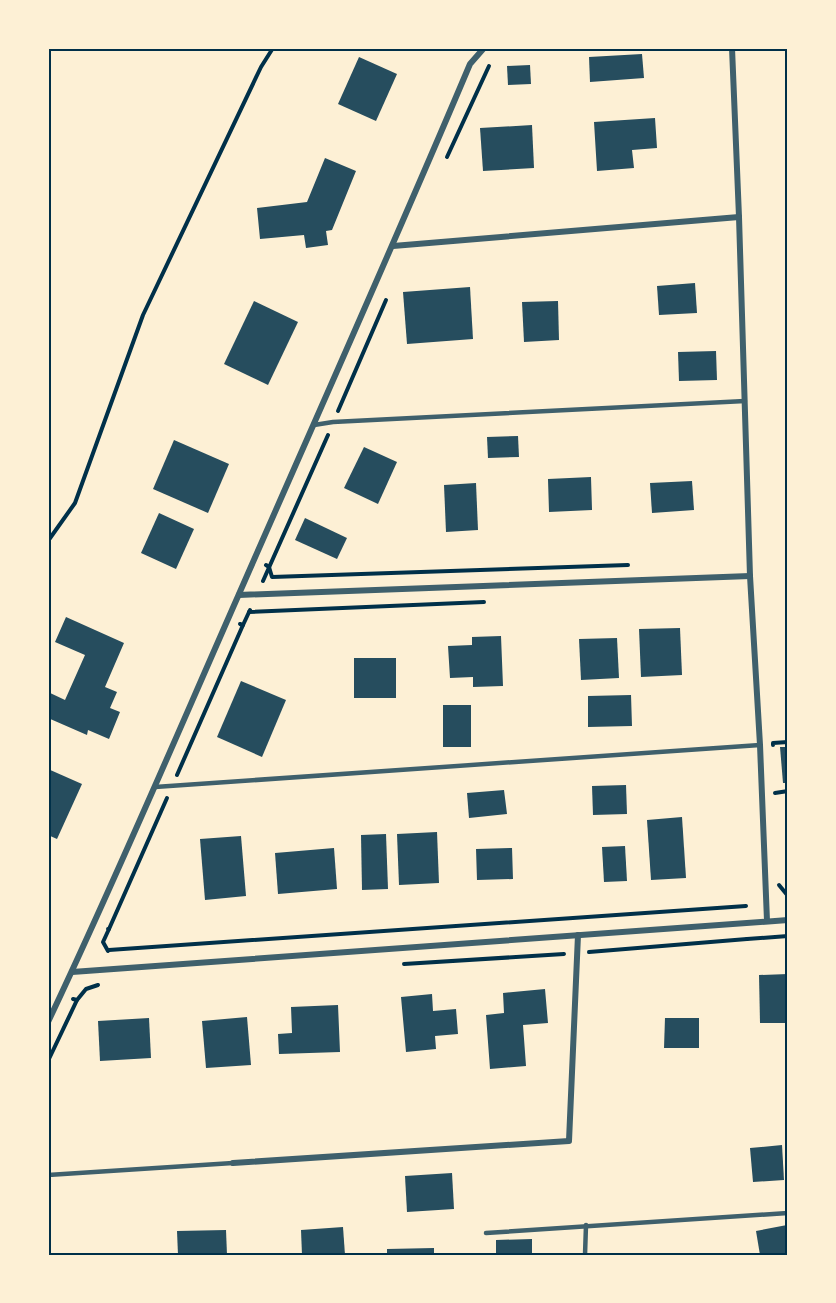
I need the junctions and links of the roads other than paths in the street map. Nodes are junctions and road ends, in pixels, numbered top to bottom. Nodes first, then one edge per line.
1 (484, 48) edge
2 (732, 48) edge
3 (739, 217) junction
4 (393, 246) junction
5 (745, 400) junction
6 (315, 425) junction
7 (750, 576) junction
8 (238, 595) junction
9 (760, 745) junction
10 (155, 787) junction
11 (788, 920) edge
12 (767, 921) junction
13 (578, 935) junction
14 (72, 972) junction
15 (48, 1022) edge
16 (233, 1163) joint
17 (48, 1175) edge
18 (788, 1213) edge
19 (586, 1225) junction
20 (486, 1233) dead end
21 (585, 1255) edge

1 - 4 street
2 - 3 street
3 - 4 street
3 - 5 street
4 - 6 street
5 - 6 lane
5 - 7 street
6 - 8 street
7 - 8 street
7 - 9 street
8 - 10 street
9 - 10 lane
9 - 12 street
10 - 14 street
11 - 12 street
12 - 13 street
13 - 14 street
13 - 16 street
14 - 15 street
16 - 17 lane
18 - 19 lane
19 - 20 lane
19 - 21 lane

